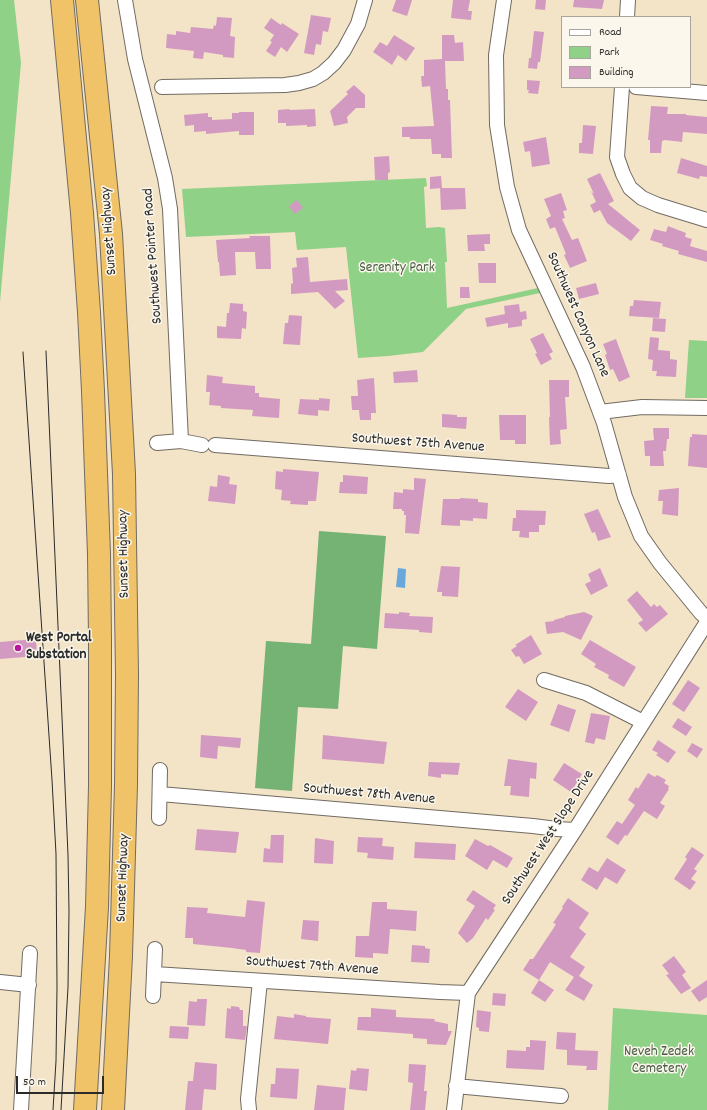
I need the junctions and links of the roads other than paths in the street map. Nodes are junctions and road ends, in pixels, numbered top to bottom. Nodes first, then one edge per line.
1 (62, 0) edge
2 (87, 0) edge
3 (125, 0) edge
4 (365, 0) edge
5 (504, 0) edge
6 (628, 0) edge
7 (627, 16) edge
8 (162, 87) dead end
9 (622, 88) edge
10 (648, 88) edge
11 (707, 93) edge
12 (707, 220) edge
13 (707, 408) edge
14 (600, 412) junction
15 (181, 441) junction
16 (158, 443) dead end
17 (619, 475) junction
18 (707, 618) edge
19 (707, 622) edge
20 (544, 680) dead end
21 (643, 722) junction
22 (160, 770) dead end
23 (160, 794) junction
24 (160, 818) dead end
25 (575, 830) junction
26 (155, 949) dead end
27 (30, 953) dead end
28 (154, 974) junction
29 (260, 981) junction
30 (0, 982) edge
31 (29, 985) junction
32 (468, 993) junction
33 (153, 996) dead end
34 (456, 1086) junction
35 (561, 1096) dead end
36 (21, 1110) edge
37 (85, 1110) edge
38 (113, 1110) edge
39 (249, 1110) edge
40 (454, 1110) edge

1 - 37 highway, Sunset Highway
2 - 38 highway, Sunset Highway
3 - 15 street, Southwest Pointer Road
4 - 8 street
5 - 14 street, Southwest Canyon Lane
6 - 7 street
9 - 12 street
10 - 11 street
13 - 14 street
14 - 17 street, Southwest Canyon Lane
15 - 16 street, Southwest 75th Avenue
15 - 17 street, Southwest 75th Avenue
17 - 18 street, Southwest Canyon Lane
19 - 21 street, Southwest West Slope Drive
20 - 21 street
21 - 25 street, Southwest West Slope Drive
22 - 23 street
23 - 24 street
23 - 25 street, Southwest 78th Avenue
25 - 32 street, Southwest West Slope Drive
26 - 28 street
27 - 31 street
28 - 29 street, Southwest 79th Avenue
28 - 33 street
29 - 32 street, Southwest 79th Avenue
29 - 39 street
30 - 31 street
31 - 36 street
32 - 34 street, Southwest West Slope Drive
34 - 35 street
34 - 40 street, Southwest West Slope Drive

